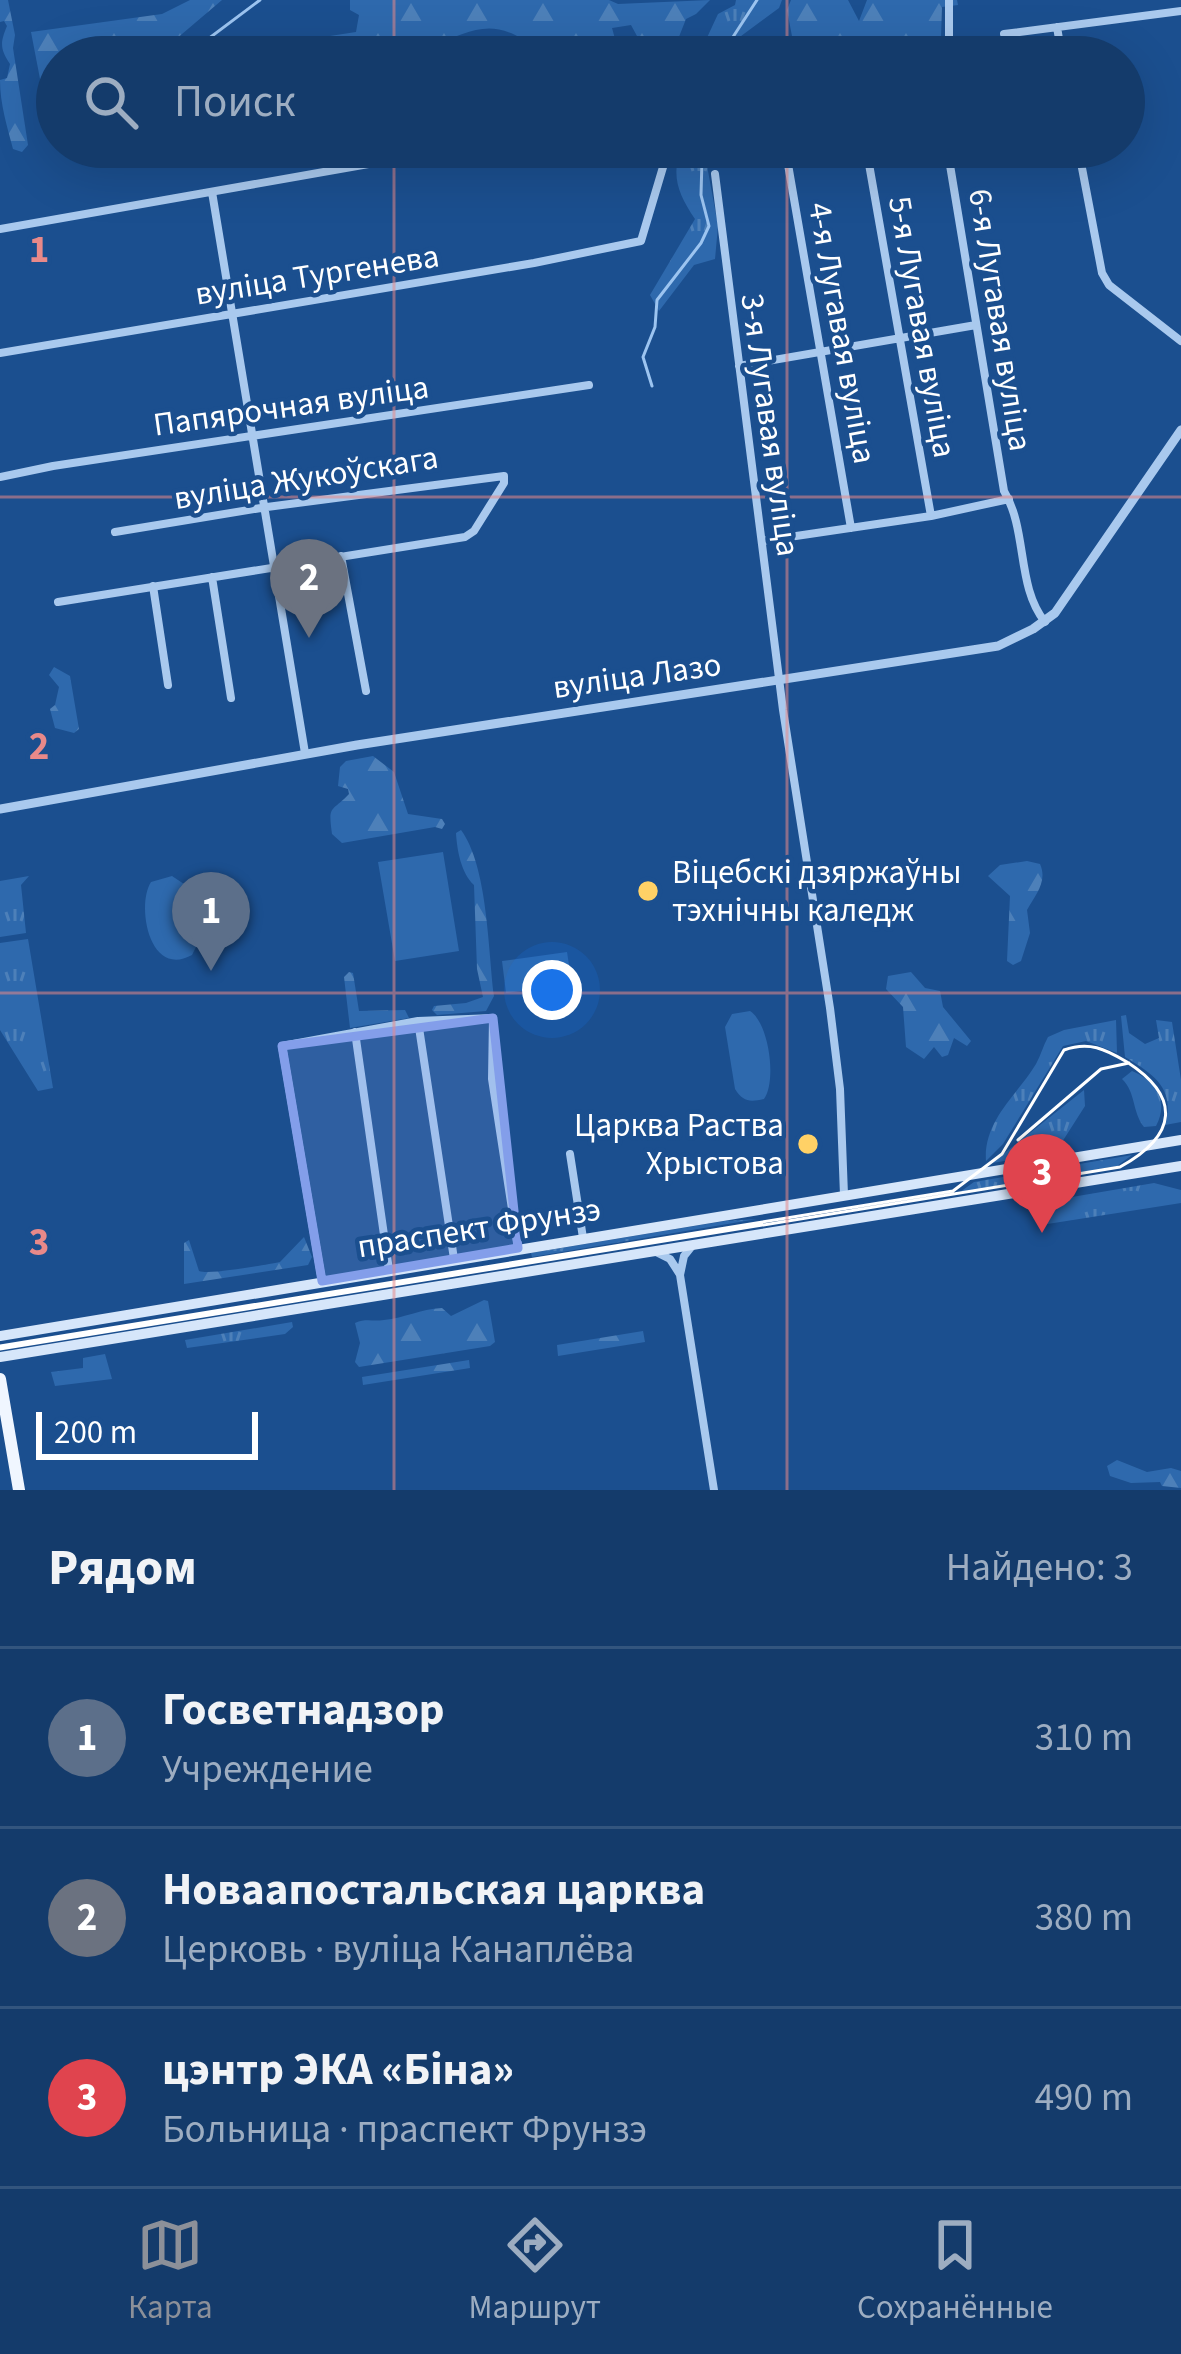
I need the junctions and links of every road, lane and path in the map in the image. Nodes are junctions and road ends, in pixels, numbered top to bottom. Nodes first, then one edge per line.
1 (949, 0) edge
2 (1181, 11) edge
3 (1057, 27) junction
4 (1004, 34) dead end
5 (949, 36) edge
6 (1058, 36) edge
7 (347, 168) edge
8 (662, 168) edge
9 (789, 168) edge
10 (870, 168) edge
11 (950, 168) edge
12 (1082, 168) edge
13 (715, 175) dead end
14 (212, 192) junction
15 (0, 229) edge
16 (235, 313) junction
17 (976, 325) junction
18 (900, 339) junction
19 (1181, 341) edge
20 (0, 353) edge
21 (821, 353) junction
22 (739, 366) junction
23 (589, 385) dead end
24 (1181, 430) edge
25 (255, 434) junction
26 (0, 477) edge
27 (1009, 500) junction
28 (267, 507) junction
29 (931, 516) junction
30 (850, 528) junction
31 (115, 532) dead end
32 (762, 541) junction
33 (341, 556) junction
34 (276, 567) junction
35 (212, 577) junction
36 (153, 586) junction
37 (58, 602) dead end
38 (1045, 622) junction
39 (780, 682) junction
40 (168, 685) dead end
41 (366, 691) dead end
42 (231, 698) dead end
43 (305, 753) junction
44 (0, 808) edge
45 (418, 1021) junction
46 (355, 1032) junction
47 (1181, 1140) edge
48 (1150, 1146) junction
49 (570, 1154) dead end
50 (1181, 1166) edge
51 (1154, 1170) junction
52 (844, 1195) junction
53 (790, 1204) junction
54 (746, 1210) junction
55 (787, 1230) junction
56 (748, 1236) junction
57 (583, 1238) junction
58 (692, 1246) junction
59 (518, 1248) junction
60 (656, 1252) junction
61 (454, 1259) junction
62 (389, 1270) junction
63 (680, 1275) junction
64 (322, 1281) junction
65 (0, 1336) edge
66 (0, 1357) edge
67 (0, 1379) edge
68 (19, 1490) edge
69 (714, 1490) edge

1 - 5 street
2 - 3 street
3 - 4 street
3 - 6 street
7 - 14 street
8 - 16 street, вуліца Тургенева
9 - 21 street, 4-я Лугавая вуліца
10 - 18 street, 5-я Лугавая вуліца
11 - 17 street, 6-я Лугавая вуліца
12 - 19 street
13 - 22 street, 3-я Лугавая вуліца
14 - 15 street
14 - 16 street
16 - 20 street, вуліца Тургенева
16 - 25 street
17 - 18 street
17 - 27 street, 6-я Лугавая вуліца
18 - 21 street
18 - 29 street, 5-я Лугавая вуліца
21 - 22 street
21 - 30 street, 4-я Лугавая вуліца
22 - 32 street, 3-я Лугавая вуліца
23 - 25 street, Папярочная вуліца
24 - 38 street, вуліца Лазо
25 - 26 street, Папярочная вуліца
25 - 28 street
27 - 29 street
27 - 38 street, 6-я Лугавая вуліца
28 - 31 street, вуліца Жукоўскага
28 - 33 street, вуліца Жукоўскага
28 - 34 street
29 - 30 street
30 - 32 street
32 - 39 street, 3-я Лугавая вуліца
33 - 34 street
33 - 41 street
34 - 35 street
34 - 43 street
35 - 36 street
35 - 42 street
36 - 37 street
36 - 40 street
38 - 39 street, вуліца Лазо
39 - 43 street, вуліца Лазо
39 - 52 street, 3-я Лугавая вуліца
43 - 44 street, вуліца Лазо
45 - 46 street
45 - 59 street
45 - 61 street
46 - 62 street
46 - 64 street
47 - 48 main road, праспект Фрунзэ
48 - 51 main road
48 - 52 main road, праспект Фрунзэ
49 - 57 street
50 - 51 main road, праспект Фрунзэ
51 - 55 main road, праспект Фрунзэ
52 - 53 main road, праспект Фрунзэ
53 - 54 main road, праспект Фрунзэ
53 - 55 main road
54 - 56 main road
54 - 57 main road, праспект Фрунзэ
55 - 56 main road, праспект Фрунзэ
56 - 58 main road, праспект Фрунзэ
57 - 59 main road, праспект Фрунзэ
58 - 60 main road, праспект Фрунзэ
58 - 63 street
59 - 61 main road, праспект Фрунзэ
60 - 63 street
60 - 66 main road, праспект Фрунзэ
61 - 62 main road, праспект Фрунзэ
62 - 64 main road, праспект Фрунзэ
63 - 69 street
64 - 65 main road, праспект Фрунзэ
67 - 68 main road

